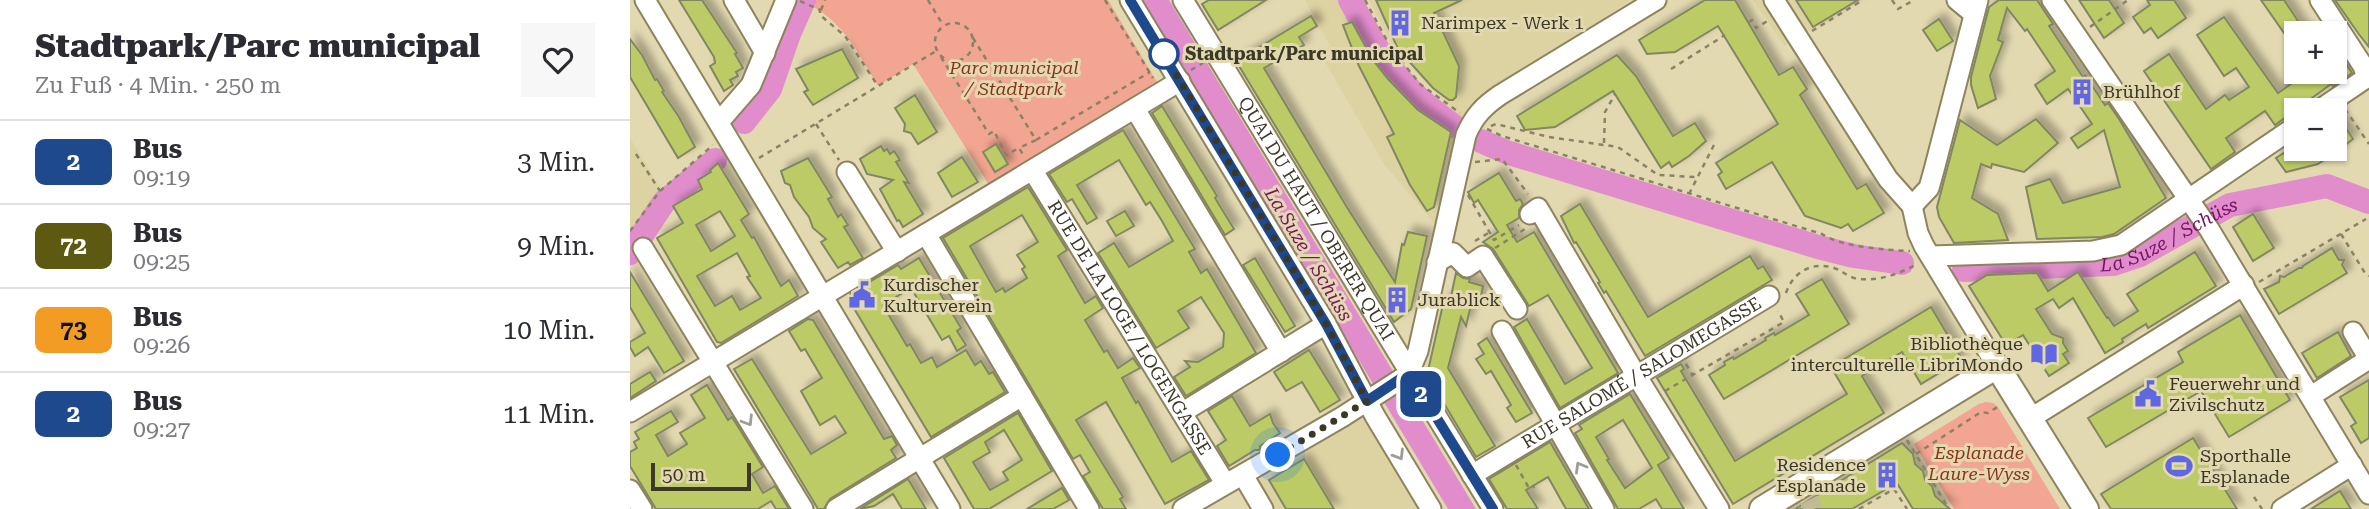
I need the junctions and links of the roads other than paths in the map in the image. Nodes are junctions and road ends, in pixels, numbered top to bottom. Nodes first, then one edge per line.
1 (645, 0) edge
2 (734, 0) edge
3 (786, 0) edge
4 (1130, 0) edge
5 (1183, 0) edge
6 (1656, 0) edge
7 (1774, 0) edge
8 (1957, 0) edge
9 (2052, 0) edge
10 (2320, 0) edge
11 (1976, 7) edge
12 (765, 53) junction
13 (2368, 77) edge
14 (1182, 78) junction
15 (2337, 98) edge
16 (1135, 109) junction
17 (719, 122) junction
18 (2284, 137) edge
19 (1030, 166) junction
20 (847, 172) road end
21 (1912, 206) junction
22 (1537, 213) road end
23 (2199, 214) junction
24 (926, 234) junction
25 (643, 248) dead end
26 (897, 251) junction
27 (1921, 257) junction
28 (1437, 262) junction
29 (2250, 284) junction
30 (822, 295) junction
31 (1769, 296) road end
32 (1517, 309) dead end
33 (1326, 324) junction
34 (1502, 331) dead end
35 (2353, 332) dead end
36 (1281, 352) junction
37 (712, 363) junction
38 (1997, 366) junction
39 (1649, 371) junction
40 (1405, 376) junction
41 (1022, 396) junction
42 (2311, 396) junction
43 (1372, 398) junction
44 (630, 412) edge
45 (1183, 412) junction
46 (2031, 418) junction
47 (1555, 424) junction
48 (920, 459) junction
49 (2359, 465) edge
50 (1472, 475) junction
51 (1234, 479) junction
52 (630, 490) edge
53 (2369, 494) edge
54 (642, 509) edge
55 (803, 509) edge
56 (836, 509) edge
57 (950, 509) edge
58 (1089, 509) edge
59 (1183, 509) edge
60 (1263, 509) edge
61 (1431, 509) edge
62 (1493, 509) edge
63 (1604, 509) edge
64 (1719, 509) edge
65 (1762, 509) edge
66 (2085, 509) edge
67 (2282, 509) edge

1 - 17 street
2 - 12 street
3 - 12 street
4 - 14 street
5 - 40 street, QUAI DU HAUT / OBERER QUAI
6 - 28 street
7 - 21 street
8 - 11 street
9 - 23 street
10 - 13 street
11 - 21 street
12 - 17 street
13 - 15 street
14 - 16 street
14 - 33 street
16 - 19 street
16 - 36 street
17 - 30 street
18 - 23 street
19 - 24 street
19 - 45 street, RUE DE LA LOGE / LOGENGASSE
20 - 26 street
21 - 27 street
22 - 39 street
23 - 27 street
23 - 29 street
24 - 26 street
24 - 41 street
25 - 37 street
26 - 30 street
27 - 38 street
28 - 32 street
28 - 40 street
29 - 42 street
29 - 46 street
30 - 37 street
30 - 48 street
31 - 39 street, RUE SALOMÉ / SALOMEGASSE
33 - 36 street
33 - 43 street
34 - 47 street
35 - 42 street
36 - 45 street
37 - 44 street
37 -> 55 street
38 - 46 main road
38 - 65 main road
39 - 47 street, RUE SALOMÉ / SALOMEGASSE
39 - 64 street
40 - 43 street
40 - 50 street, QUAI DU HAUT / OBERER QUAI
41 - 48 street
41 - 58 street
42 - 49 street
43 - 51 street
43 -> 61 street
45 - 51 street, RUE DE LA LOGE / LOGENGASSE
46 - 66 main road
47 - 50 street, RUE SALOMÉ / SALOMEGASSE
63 -> 47 street
48 - 56 street
48 - 57 street
49 - 53 street
49 - 67 street
50 - 62 street, QUAI DU HAUT / OBERER QUAI
51 - 59 street
51 - 60 street, RUE DE LA LOGE / LOGENGASSE
52 - 54 street

